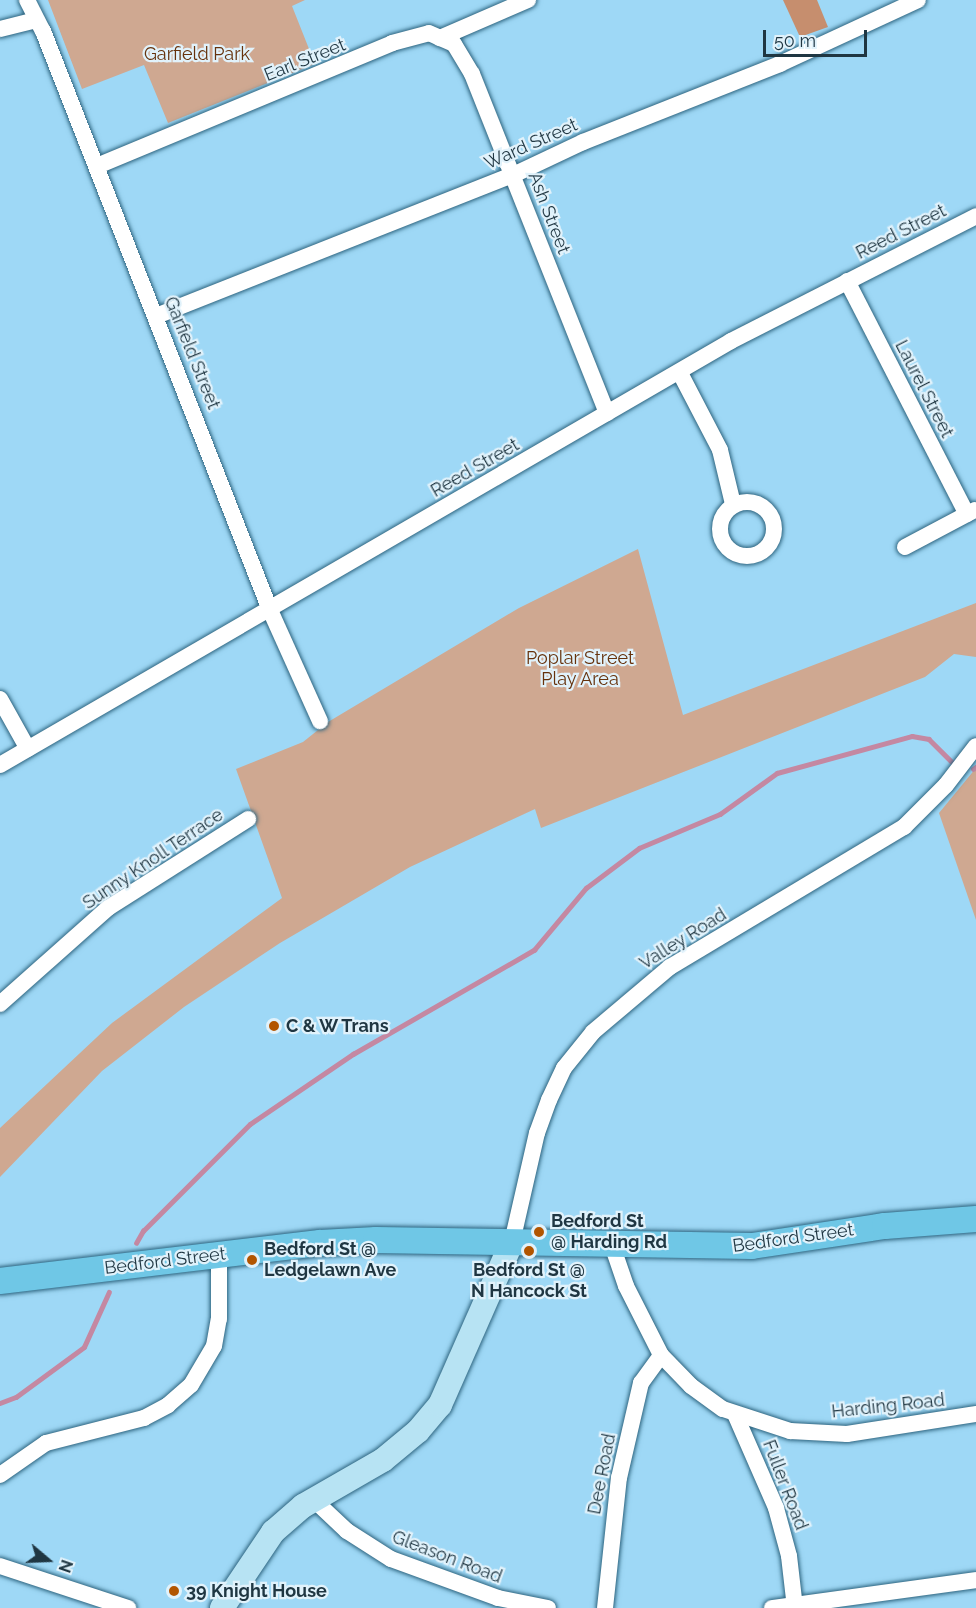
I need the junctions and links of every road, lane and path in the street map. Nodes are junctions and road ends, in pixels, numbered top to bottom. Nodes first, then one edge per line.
1 (27, 0) edge
2 (528, 0) edge
3 (918, 0) edge
4 (36, 20) junction
5 (0, 29) edge
6 (440, 38) junction
7 (97, 166) junction
8 (513, 175) junction
9 (976, 216) edge
10 (847, 281) junction
11 (156, 316) junction
12 (680, 373) junction
13 (607, 413) junction
14 (733, 504) dead end
15 (971, 512) edge
16 (905, 547) dead end
17 (270, 610) junction
18 (0, 699) edge
19 (320, 721) dead end
20 (976, 746) edge
21 (28, 749) junction
22 (0, 765) edge
23 (248, 819) dead end
24 (0, 1004) edge
25 (976, 1220) edge
26 (512, 1242) junction
27 (612, 1245) junction
28 (219, 1254) junction
29 (0, 1281) edge
30 (661, 1355) junction
31 (735, 1414) junction
32 (976, 1414) edge
33 (0, 1475) edge
34 (314, 1500) junction
35 (1, 1567) edge
36 (976, 1580) edge
37 (795, 1607) edge
38 (128, 1608) edge
39 (222, 1608) edge
40 (548, 1608) edge
41 (605, 1608) edge
42 (772, 1608) edge

1 - 4 street, Garfield Street
2 - 6 street, Earl Street
3 - 8 street, Ward Street
4 - 5 street
4 - 7 street, Garfield Street
6 - 7 street, Earl Street
6 - 8 street, Ash Street
7 - 11 street, Garfield Street
8 - 11 street, Ward Street
8 - 13 street, Ash Street
9 - 10 street, Reed Street
10 - 12 street, Reed Street
10 - 15 street, Laurel Street
11 - 17 street, Garfield Street
12 - 13 street, Reed Street
12 - 14 street
13 - 17 street, Reed Street
15 - 16 street
17 - 19 street, Garfield Street
17 - 21 street, Reed Street
18 - 21 street
20 - 26 street, Valley Road
21 - 22 street, Reed Street
23 - 24 street, Sunny Knoll Terrace
25 - 27 main road, Bedford Street
26 - 27 main road, Bedford Street
26 - 28 main road, Bedford Street
26 - 34 street
27 - 30 street, Harding Road
28 - 29 main road, Bedford Street
28 - 33 street
30 - 31 street, Harding Road
30 - 41 street, Dee Road
31 - 32 street, Harding Road
31 - 37 street, Fuller Road
34 - 39 street
34 - 40 street, Gleason Road
35 - 38 street
36 - 37 street
37 - 42 street

